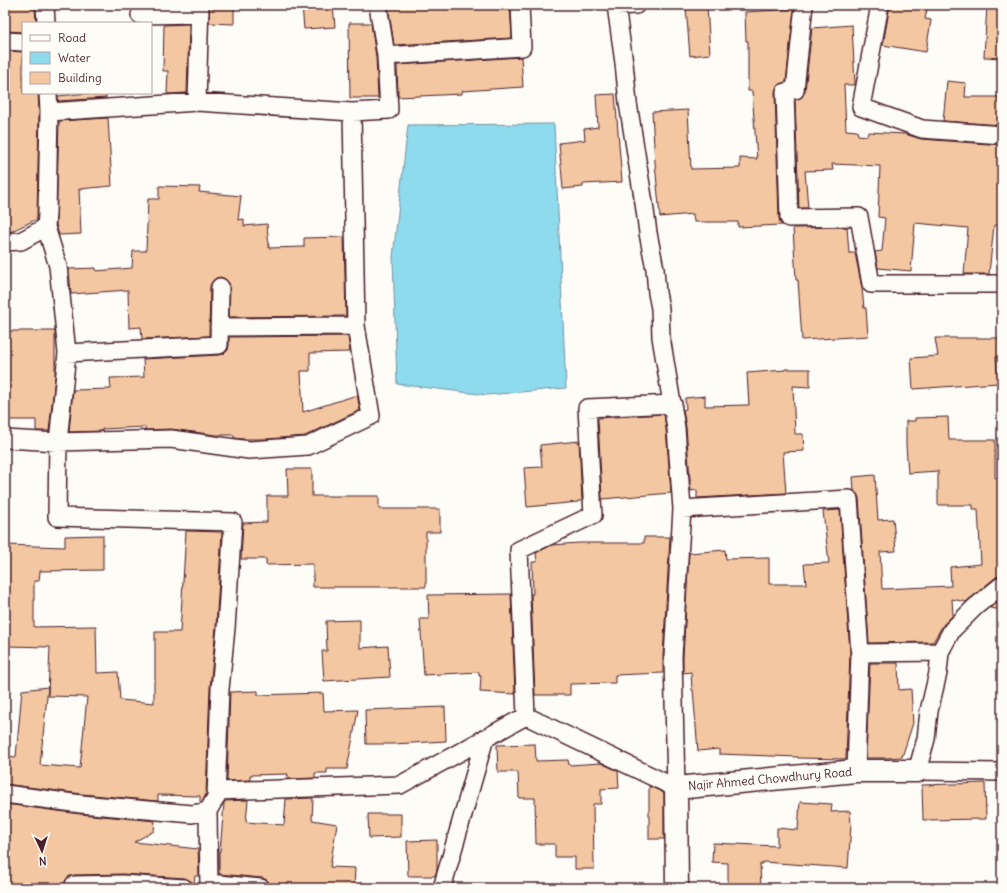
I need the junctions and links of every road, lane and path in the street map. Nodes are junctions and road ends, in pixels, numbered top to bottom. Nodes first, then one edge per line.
1 (45, 5) edge
2 (378, 5) edge
3 (520, 5) edge
4 (636, 5) edge
5 (804, 5) edge
6 (880, 5) edge
7 (616, 6) edge
8 (200, 9) edge
9 (140, 14) edge
10 (46, 22) edge
11 (5, 41) edge
12 (22, 42) edge
13 (386, 56) junction
14 (48, 94) edge
15 (141, 99) edge
16 (197, 102) junction
17 (49, 112) junction
18 (352, 112) junction
19 (1002, 134) edge
20 (46, 227) junction
21 (5, 242) edge
22 (1002, 284) edge
23 (220, 287) dead end
24 (356, 326) junction
25 (219, 328) junction
26 (67, 353) junction
27 (673, 404) junction
28 (5, 439) edge
29 (58, 442) junction
30 (682, 509) junction
31 (1002, 585) edge
32 (940, 652) junction
33 (860, 653) junction
34 (526, 716) junction
35 (485, 738) junction
36 (856, 771) junction
37 (916, 771) junction
38 (1002, 772) edge
39 (676, 788) junction
40 (216, 791) junction
41 (5, 794) edge
42 (208, 811) junction
43 (209, 886) edge
44 (74, 888) edge
45 (184, 888) edge
46 (261, 888) edge
47 (442, 888) edge
48 (677, 888) edge

1 - 10 street
2 - 13 street
3 - 13 street
4 - 7 street
5 - 22 street
6 - 19 street
7 - 27 street
8 - 9 street
8 - 16 street
11 - 12 street
13 - 18 street
14 - 17 street
15 - 16 street
15 - 17 street
16 - 18 street
17 - 20 street
18 - 24 street
20 - 21 street
20 - 26 street
23 - 25 street
24 - 25 street
24 - 29 street
25 - 26 street
26 - 29 street
27 - 30 street
27 - 34 street
28 - 29 street
29 - 40 street
30 - 33 street
30 - 39 street
31 - 32 street
32 - 33 street
32 - 37 street
33 - 36 street
34 - 35 street
34 - 39 street
35 - 40 street
35 - 47 street
36 - 37 street, Najir Ahmed Chowdhury Road
36 - 39 street, Najir Ahmed Chowdhury Road
37 - 38 street
39 - 48 street, Najir Ahmed Chowdhury Road
40 - 42 street
41 - 42 street
42 - 43 street
43 - 46 street
44 - 45 street

